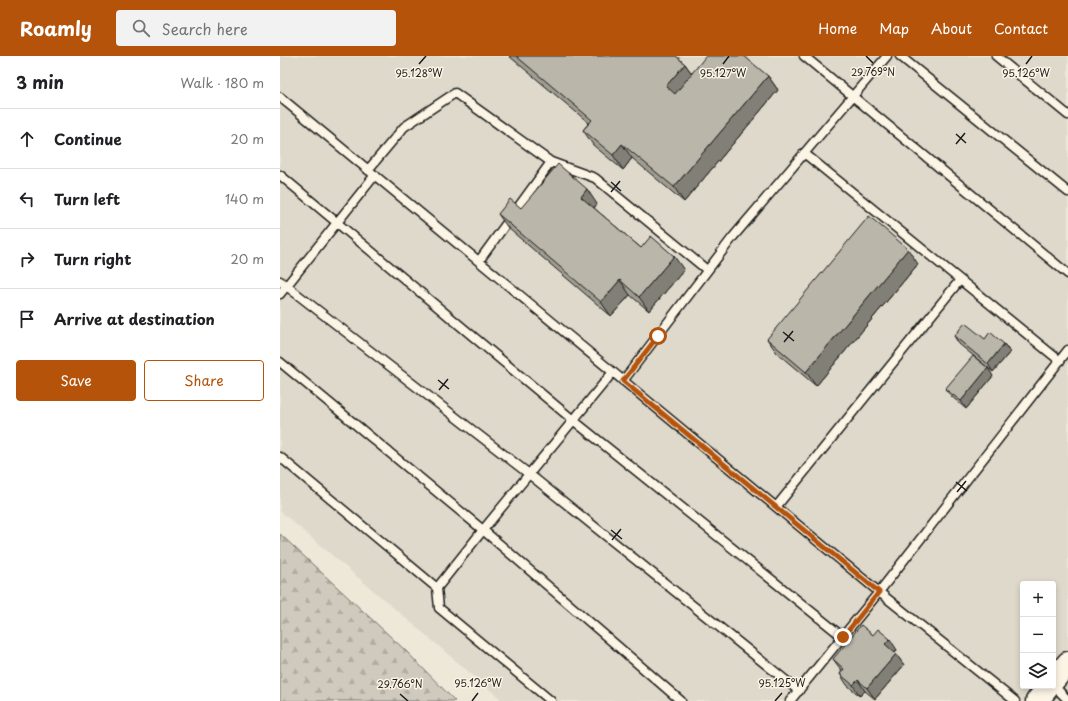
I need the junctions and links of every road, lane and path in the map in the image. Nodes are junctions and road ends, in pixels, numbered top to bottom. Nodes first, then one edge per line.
1 (804, 56) edge
2 (887, 56) edge
3 (900, 56) edge
4 (996, 56) edge
5 (853, 96) junction
6 (280, 97) edge
7 (1068, 115) edge
8 (804, 153) junction
9 (551, 162) junction
10 (371, 173) junction
11 (280, 176) edge
12 (1068, 192) edge
13 (337, 223) junction
14 (479, 261) junction
15 (707, 270) junction
16 (1068, 274) edge
17 (960, 280) junction
18 (283, 284) edge
19 (280, 294) edge
20 (1068, 350) edge
21 (1060, 361) junction
22 (280, 362) edge
23 (613, 372) junction
24 (623, 381) junction
25 (573, 420) junction
26 (280, 457) edge
27 (529, 474) junction
28 (776, 507) junction
29 (483, 530) junction
30 (437, 588) junction
31 (879, 592) junction
32 (843, 637) junction
33 (1068, 663) edge
34 (1056, 677) edge
35 (1047, 689) edge
36 (1056, 689) edge
37 (799, 691) junction
38 (1068, 700) edge
39 (551, 701) edge
40 (682, 701) edge
41 (790, 701) edge
42 (1015, 701) edge
43 (1037, 701) edge

1 - 5 lane
2 - 5 lane
3 - 12 lane
4 - 7 lane
5 - 8 lane
5 - 16 lane
6 - 10 lane
8 - 15 lane
8 - 17 lane
9 - 10 lane
9 - 14 lane
9 - 15 lane
10 - 13 lane
10 - 14 lane
11 - 13 lane
13 - 18 lane
13 - 25 lane
14 - 23 lane
15 - 24 lane
17 - 21 lane
17 - 28 lane
18 - 19 lane
18 - 27 lane
20 - 21 lane
21 - 31 lane
22 - 29 lane
23 - 24 lane
23 - 25 lane
24 - 28 lane
25 - 27 lane
25 - 32 lane
26 - 30 lane
27 - 29 lane
27 - 37 lane
28 - 31 lane
29 - 30 lane
29 - 40 lane
30 - 39 lane
31 - 32 lane
31 - 42 lane
32 - 37 lane
33 - 34 main road
35 - 43 main road
36 - 38 lane
37 - 41 lane

